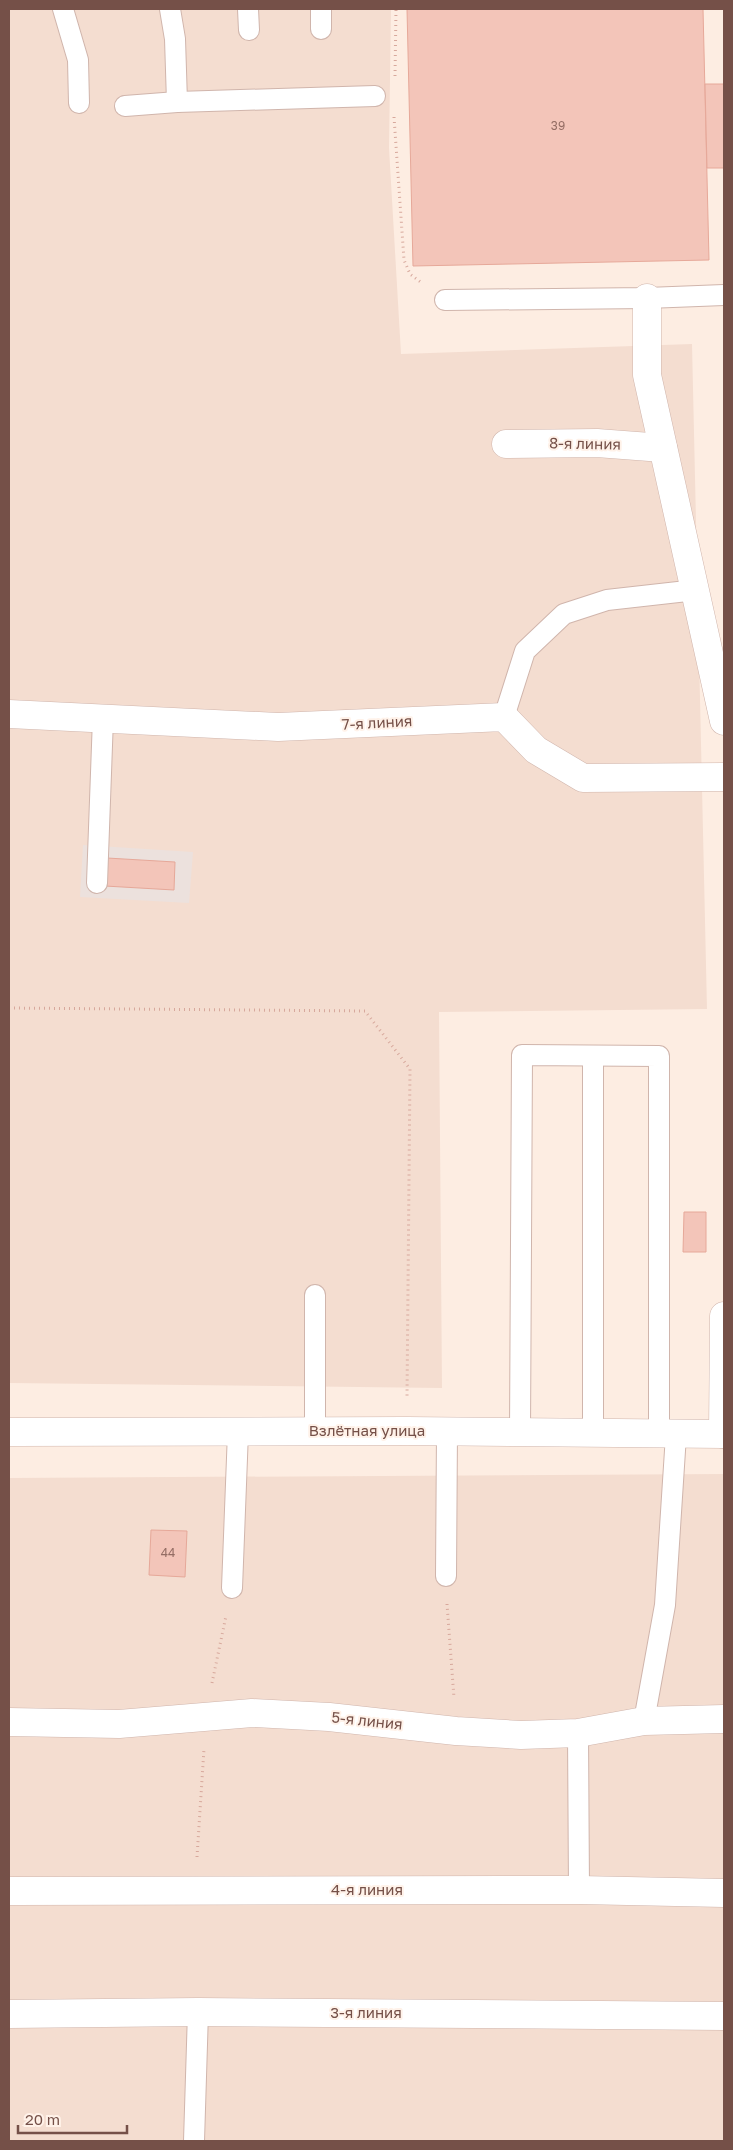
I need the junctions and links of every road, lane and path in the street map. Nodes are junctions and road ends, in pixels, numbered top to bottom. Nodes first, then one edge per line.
1 (64, 9) edge
2 (170, 9) edge
3 (248, 9) edge
4 (321, 9) edge
5 (396, 9) edge
6 (321, 29) dead end
7 (249, 30) dead end
8 (394, 86) dead end
9 (375, 96) dead end
10 (78, 102) dead end
11 (177, 102) junction
12 (125, 106) dead end
13 (394, 115) dead end
14 (724, 295) edge
15 (647, 298) junction
16 (445, 300) joint
17 (506, 444) dead end
18 (663, 448) junction
19 (696, 590) junction
20 (9, 714) edge
21 (504, 717) junction
22 (103, 718) junction
23 (724, 721) edge
24 (724, 777) edge
25 (97, 884) dead end
26 (9, 1008) edge
27 (593, 1057) junction
28 (315, 1295) dead end
29 (724, 1316) edge
30 (315, 1431) junction
31 (407, 1431) junction
32 (447, 1431) junction
33 (9, 1432) edge
34 (238, 1432) junction
35 (520, 1432) junction
36 (593, 1434) junction
37 (724, 1434) edge
38 (667, 1435) junction
39 (446, 1576) joint
40 (232, 1588) dead end
41 (724, 1719) edge
42 (644, 1721) junction
43 (9, 1722) edge
44 (456, 1731) junction
45 (578, 1733) junction
46 (579, 1890) junction
47 (9, 1891) edge
48 (724, 1893) edge
49 (198, 2012) junction
50 (9, 2014) edge
51 (724, 2016) edge
52 (194, 2141) edge

1 - 10 lane
2 - 11 lane
3 - 7 lane
4 - 6 lane
5 - 8 path
9 - 11 lane
11 - 12 lane
13 - 16 path
14 - 15 lane
15 - 16 lane
15 - 18 street
17 - 18 street, 8-я линия
18 - 19 street
19 - 21 lane
19 - 23 street
20 - 22 street, 7-я линия
21 - 22 street, 7-я линия
21 - 24 street
22 - 25 lane
26 - 31 path
27 - 35 lane
27 - 36 lane
27 - 38 lane
28 - 30 lane
29 - 37 street
30 - 31 street, Взлётная улица
30 - 34 street, Взлётная улица
31 - 32 street, Взлётная улица
32 - 35 street, Взлётная улица
32 - 39 lane
33 - 34 street, Взлётная улица
34 - 40 lane
35 - 36 street, Взлётная улица
36 - 38 street, Взлётная улица
37 - 38 street, Взлётная улица
38 - 42 lane
39 - 44 path
41 - 42 street, 5-я линия
42 - 45 street, 5-я линия
43 - 44 street, 5-я линия
44 - 45 street, 5-я линия
45 - 46 lane
46 - 47 street, 4-я линия
46 - 48 street, 4-я линия
49 - 50 street, 3-я линия
49 - 51 street, 3-я линия
49 - 52 lane

